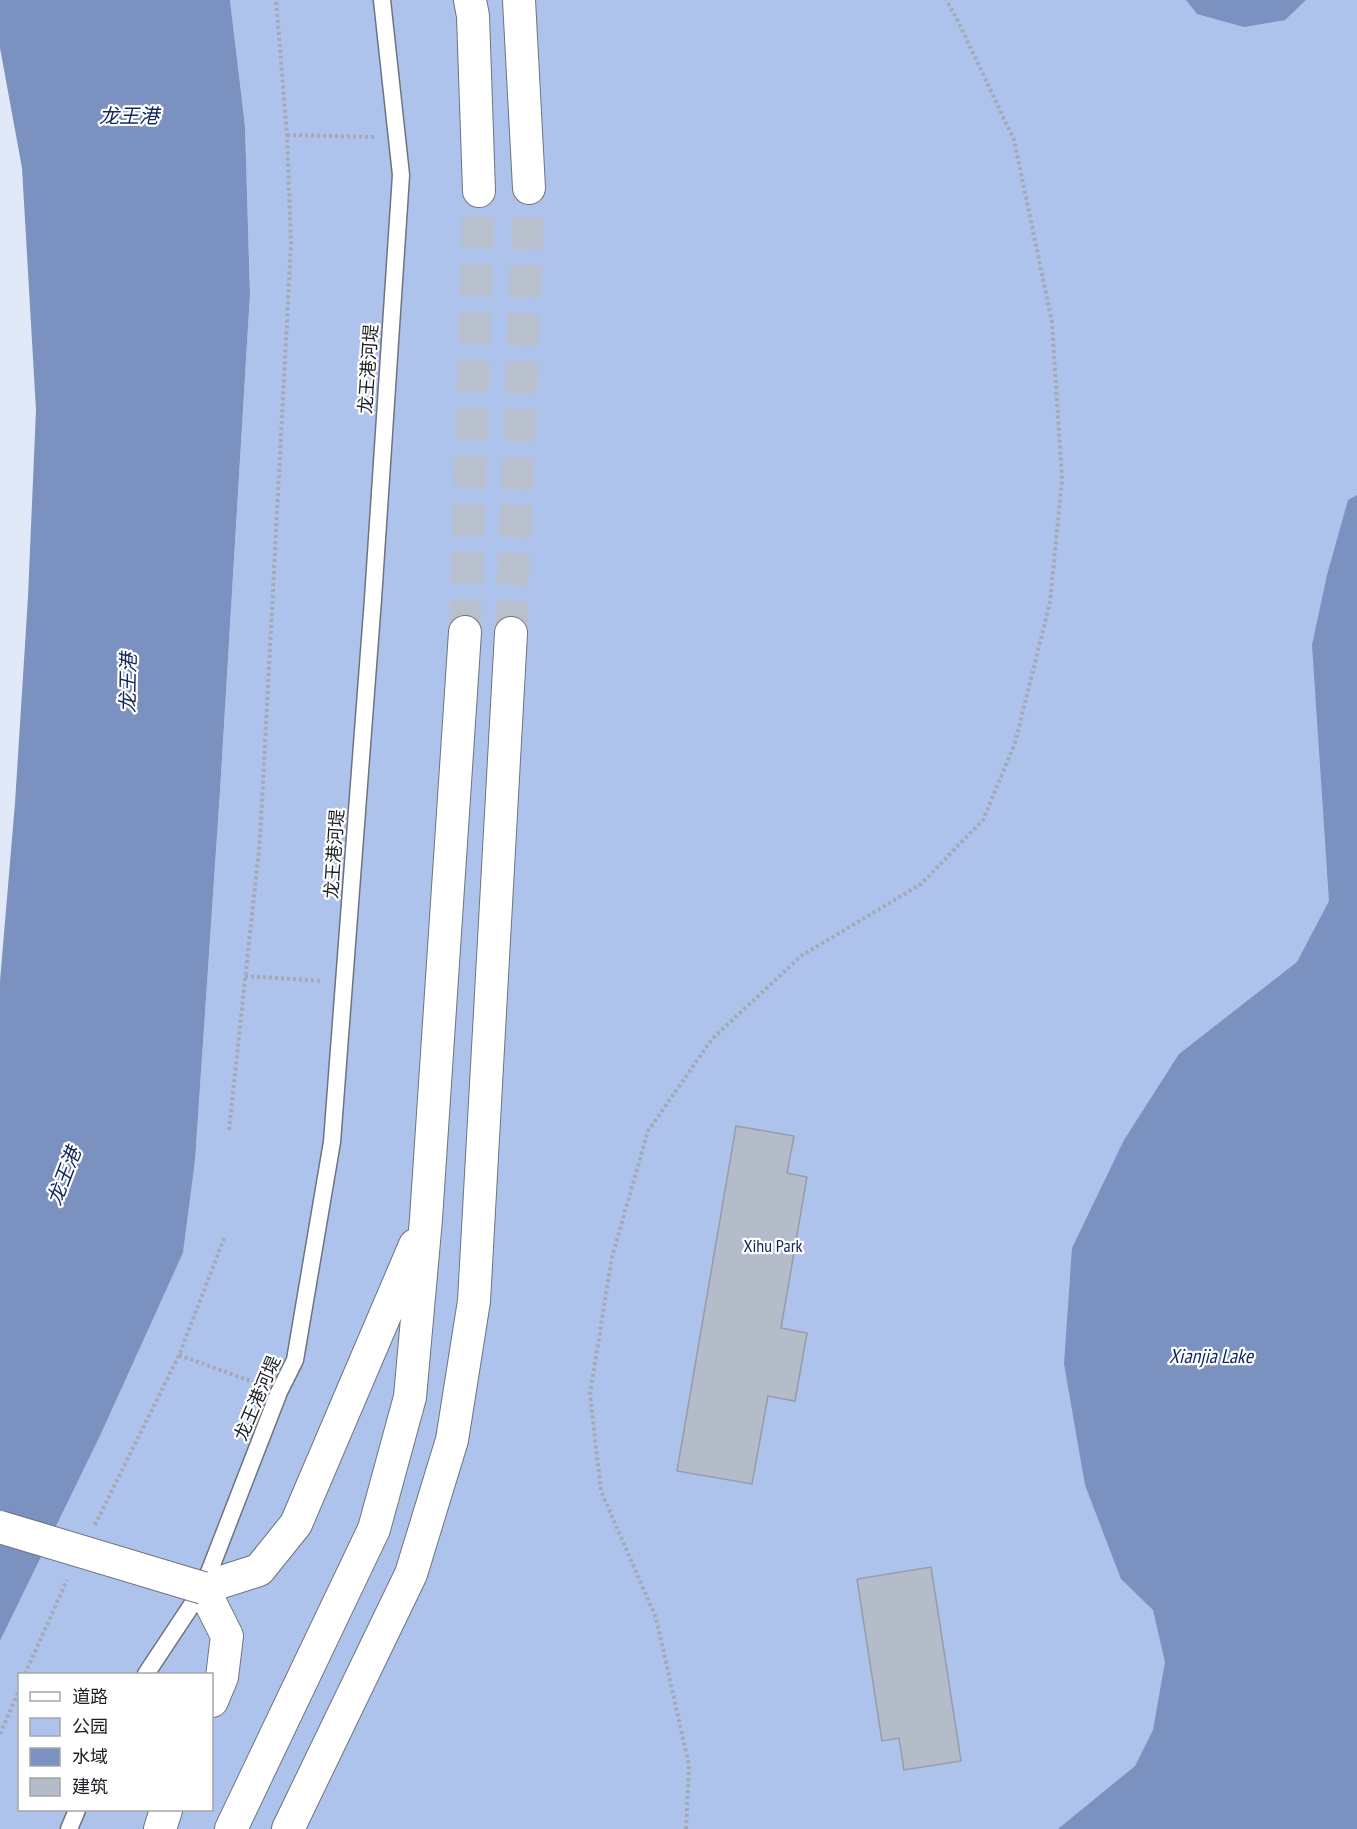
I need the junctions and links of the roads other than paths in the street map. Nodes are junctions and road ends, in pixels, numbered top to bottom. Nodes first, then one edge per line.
1 (382, 0) edge
2 (470, 0) edge
3 (519, 0) edge
4 (529, 188) tunnel mouth
5 (479, 191) tunnel mouth
6 (465, 632) tunnel mouth
7 (511, 633) tunnel mouth
8 (426, 1219) junction
9 (0, 1527) edge
10 (203, 1588) junction
11 (147, 1673) edge
12 (213, 1699) edge
13 (76, 1811) edge
14 (165, 1811) edge
15 (69, 1829) edge
16 (160, 1829) edge
17 (231, 1829) edge
18 (288, 1829) edge

1 - 10 lane, 龙王港河堤
2 - 5 street
3 - 4 street
6 - 8 street
7 - 18 street
8 - 10 street
8 - 17 street
9 - 10 street, bridge
10 - 11 lane, 龙王港河堤
10 - 12 street
13 - 15 lane
14 - 16 street

